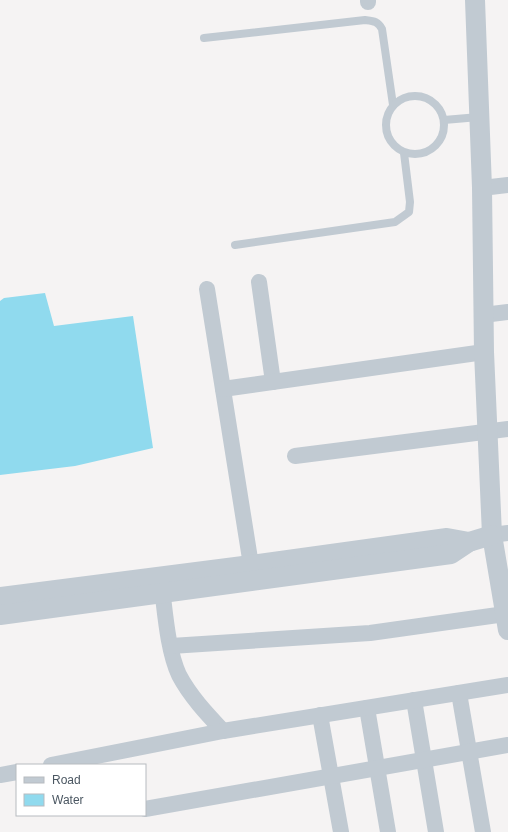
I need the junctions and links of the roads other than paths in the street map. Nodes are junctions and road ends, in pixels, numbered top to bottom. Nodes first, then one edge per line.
1 (475, 0) edge
2 (204, 38) dead end
3 (393, 105) junction
4 (479, 117) junction
5 (444, 120) junction
6 (404, 152) junction
7 (508, 185) edge
8 (482, 188) junction
9 (235, 245) dead end
10 (259, 282) dead end
11 (207, 289) dead end
12 (508, 312) edge
13 (483, 315) junction
14 (484, 352) junction
15 (273, 382) junction
16 (223, 389) junction
17 (508, 429) edge
18 (487, 432) junction
19 (295, 456) dead end
20 (500, 534) edge
21 (469, 542) junction
22 (251, 565) junction
23 (161, 584) junction
24 (0, 597) edge
25 (0, 615) edge
26 (507, 622) edge
27 (171, 646) junction
28 (508, 685) edge
29 (459, 693) junction
30 (414, 700) junction
31 (367, 708) junction
32 (320, 715) junction
33 (223, 731) junction
34 (508, 745) edge
35 (469, 752) junction
36 (424, 760) junction
37 (56, 764) edge
38 (376, 768) junction
39 (16, 772) edge
40 (0, 775) edge
41 (331, 776) junction
42 (146, 809) edge
43 (341, 832) edge
44 (388, 832) edge
45 (436, 832) edge
46 (483, 832) edge

1 - 4 street
2 - 3 lane
3 - 5 lane
3 - 6 lane
4 - 5 lane
4 - 8 street
5 - 6 lane
6 - 9 lane
7 - 8 street
8 - 13 street
10 - 15 street
11 - 16 street
12 - 13 street
13 - 14 street
14 - 15 street
14 - 18 street
15 - 16 street
16 - 22 street
17 - 18 street
18 - 19 street
18 - 20 street
20 - 21 street
20 - 26 street
21 - 22 street
21 - 23 street
22 - 23 street
23 - 24 street
23 - 25 street
23 - 27 street
26 - 27 street
27 - 33 street
28 - 29 street
29 - 30 street
29 - 35 street
30 - 31 street
30 - 36 street
31 - 32 street
31 - 38 street
32 - 33 street
32 - 41 street
33 - 37 street
34 - 35 street
35 - 36 street
35 - 46 street
36 - 38 street
36 - 45 street
38 - 41 street
38 - 44 street
39 - 40 street
41 - 42 street
41 - 43 street

